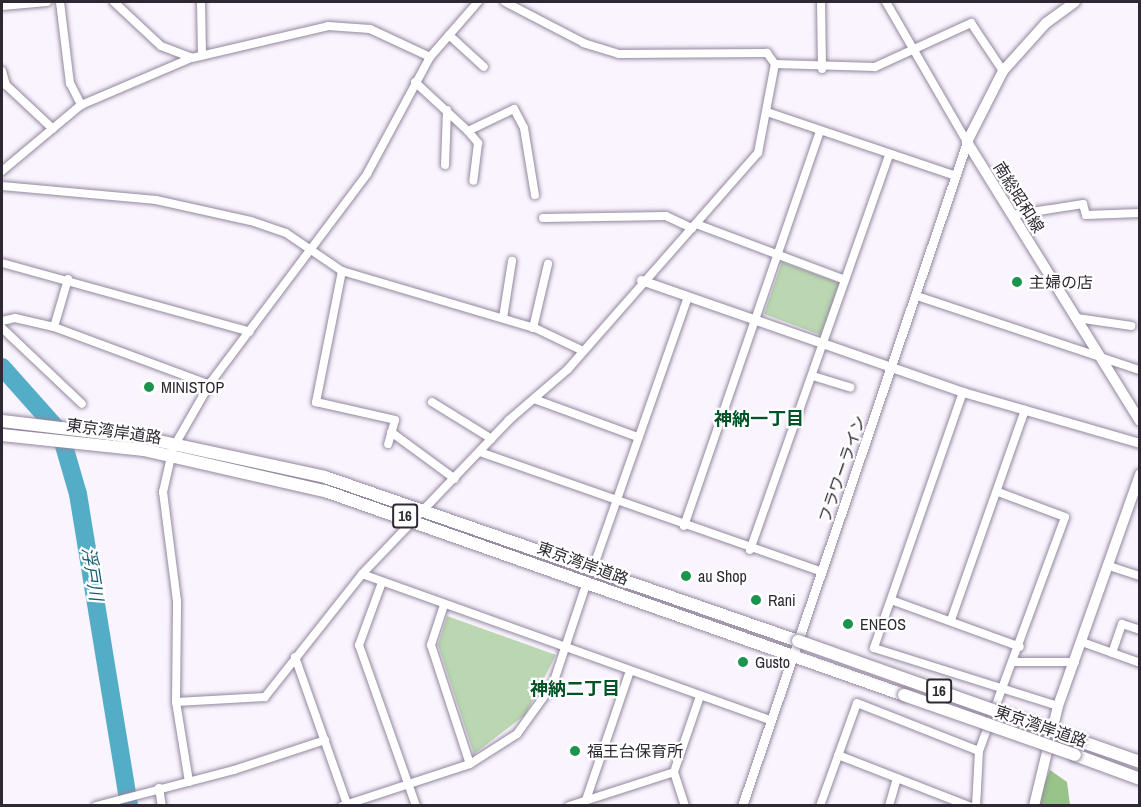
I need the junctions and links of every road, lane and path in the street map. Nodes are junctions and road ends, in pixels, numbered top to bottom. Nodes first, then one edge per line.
1 (47, 2) edge
2 (60, 2) edge
3 (114, 2) edge
4 (201, 2) edge
5 (478, 2) edge
6 (505, 2) edge
7 (821, 2) edge
8 (886, 2) edge
9 (1075, 2) edge
10 (2, 6) edge
11 (450, 35) junction
12 (911, 49) junction
13 (201, 54) junction
14 (430, 57) junction
15 (192, 58) junction
16 (775, 64) junction
17 (484, 67) dead end
18 (822, 69) junction
19 (2, 71) edge
20 (1003, 71) junction
21 (416, 82) junction
22 (81, 105) junction
23 (447, 110) junction
24 (770, 113) junction
25 (53, 129) junction
26 (468, 131) junction
27 (820, 132) junction
28 (967, 142) junction
29 (889, 155) junction
30 (445, 165) dead end
31 (2, 171) edge
32 (956, 176) junction
33 (473, 181) dead end
34 (2, 186) edge
35 (535, 195) dead end
36 (1140, 213) edge
37 (1012, 215) junction
38 (543, 218) dead end
39 (694, 226) junction
40 (312, 251) junction
41 (779, 254) junction
42 (512, 261) dead end
43 (2, 263) edge
44 (548, 264) dead end
45 (342, 271) junction
46 (68, 279) junction
47 (641, 280) junction
48 (845, 280) junction
49 (688, 297) junction
50 (917, 297) junction
51 (503, 318) junction
52 (1077, 318) junction
53 (757, 320) junction
54 (2, 321) edge
55 (1131, 326) dead end
56 (54, 327) junction
57 (2, 328) edge
58 (533, 328) junction
59 (250, 332) junction
60 (825, 344) junction
61 (583, 351) junction
62 (1105, 361) junction
63 (892, 369) junction
64 (1140, 370) edge
65 (813, 376) junction
66 (210, 385) junction
67 (850, 387) dead end
68 (963, 392) junction
69 (534, 399) junction
70 (432, 402) dead end
71 (82, 404) dead end
72 (1025, 410) junction
73 (2, 421) edge
74 (1140, 422) edge
75 (391, 432) junction
76 (2, 435) edge
77 (638, 437) junction
78 (492, 440) junction
79 (1140, 443) edge
80 (388, 444) dead end
81 (173, 449) junction
82 (480, 452) junction
83 (1140, 474) edge
84 (455, 479) junction
85 (998, 492) junction
86 (615, 501) junction
87 (426, 509) junction
88 (416, 520) junction
89 (684, 526) junction
90 (750, 550) junction
91 (1108, 566) junction
92 (593, 568) junction
93 (822, 572) junction
94 (362, 574) junction
95 (1140, 576) edge
96 (586, 582) junction
97 (381, 585) junction
98 (891, 600) junction
99 (443, 608) junction
100 (951, 620) junction
101 (1140, 630) edge
102 (798, 641) junction
103 (1082, 642) junction
104 (1020, 647) junction
105 (566, 651) junction
106 (1112, 653) junction
107 (792, 656) junction
108 (295, 657) junction
109 (1014, 662) junction
110 (1075, 662) junction
111 (1140, 663) edge
112 (629, 674) junction
113 (1002, 690) junction
114 (699, 699) junction
115 (176, 702) junction
116 (1058, 706) junction
117 (768, 719) junction
118 (325, 740) junction
119 (979, 751) junction
120 (838, 755) junction
121 (1140, 762) edge
122 (470, 764) junction
123 (674, 772) junction
124 (897, 778) junction
125 (1140, 779) edge
126 (189, 782) junction
127 (410, 785) junction
128 (156, 789) junction
129 (586, 800) junction
130 (344, 805) edge
131 (96, 806) edge
132 (162, 806) edge
133 (416, 806) edge
134 (569, 806) edge
135 (685, 806) edge
136 (742, 806) edge
137 (820, 806) edge
138 (889, 806) edge
139 (969, 806) edge
140 (976, 806) edge
141 (1034, 806) edge

1 - 10 street
2 - 22 street
3 - 15 street
4 - 13 street
5 - 11 street
6 - 16 street
7 - 18 street
8 - 12 street
9 - 20 main road
11 - 14 street
11 - 17 street
12 - 18 street
12 - 20 street
12 - 28 street
13 - 14 street
13 - 15 street
14 - 21 street
15 - 22 street
16 - 18 street
16 - 24 street
19 - 25 street
20 - 28 main road
21 - 23 street
21 - 40 street
22 - 25 street
23 - 26 street
23 - 30 street
24 - 27 street
24 - 39 street
25 - 31 street
26 - 33 street
26 - 35 street
27 - 29 street
27 - 41 street
28 - 32 street, フラワーライン
28 - 37 main road, 南総昭和線
29 - 32 street
29 - 48 street
32 - 50 street, フラワーライン
34 - 40 street
36 - 37 street
37 - 52 main road, 南総昭和線
38 - 39 street
39 - 41 street
39 - 47 street
40 - 45 street
40 - 59 street
41 - 48 street
41 - 53 street
42 - 51 street
43 - 46 street
44 - 58 street
45 - 51 street
45 - 75 street
46 - 56 street
46 - 59 street
47 - 49 street
47 - 61 street
48 - 60 street
49 - 53 street
49 - 77 street
50 - 62 street
50 - 63 street, フラワーライン
51 - 58 street
52 - 55 street
52 - 62 main road, 南総昭和線
53 - 60 street
53 - 89 street
54 - 56 street
56 - 66 street
57 - 71 street
58 - 61 street
59 - 66 street
60 - 63 street
60 - 65 street
61 - 69 street
62 - 64 street
62 - 74 main road, 南総昭和線
63 - 68 street
63 - 93 street, フラワーライン
65 - 67 street
65 - 90 street
66 - 81 street
68 - 72 street
68 - 98 street
69 - 77 street
69 - 78 street
70 - 78 street
72 - 79 street
72 - 85 street
73 - 81 highway, 東京湾岸道路 / 16
75 - 80 street
75 - 84 street
76 - 81 highway, 東京湾岸道路 / 16
77 - 86 street
78 - 82 street
81 - 87 highway, 東京湾岸道路 / 16
81 - 88 highway, 東京湾岸道路 / 16
81 - 115 street
82 - 84 street
82 - 86 street
83 - 91 main road
84 - 87 street
85 - 100 street
85 - 104 street
86 - 89 street
86 - 92 street
87 - 88 street
87 - 92 highway, 東京湾岸道路 / 16
88 - 94 street
88 - 96 highway, 東京湾岸道路 / 16
89 - 90 street
90 - 93 street
91 - 95 street
91 - 103 main road
92 - 102 highway, 東京湾岸道路 / 16
93 - 102 street, フラワーライン
94 - 97 street
94 - 108 street
96 - 105 street
96 - 107 highway, 東京湾岸道路 / 16
97 - 99 street
97 - 127 street
98 - 100 street
98 - 113 street
99 - 105 street
99 - 122 street
100 - 104 street
101 - 106 street
102 - 107 street, フラワーライン
102 - 121 highway, 東京湾岸道路 / 16, bridge
103 - 106 street
103 - 110 main road
104 - 109 street
105 - 112 street
105 - 122 street
106 - 111 street
107 - 117 street, フラワーライン
107 - 125 highway, 東京湾岸道路 / 16, bridge
108 - 115 street
108 - 118 street
109 - 110 street
109 - 113 street
110 - 116 main road
112 - 114 street
112 - 129 street
113 - 116 street
113 - 119 street
114 - 117 street
114 - 123 street
115 - 126 street
116 - 141 main road
117 - 136 street, フラワーライン
118 - 126 street
118 - 130 street
119 - 120 street
119 - 140 street
120 - 124 street
120 - 137 street
122 - 127 street
123 - 129 street
123 - 135 street
124 - 138 street
124 - 139 street
126 - 128 street
127 - 130 street
127 - 133 street
128 - 131 street
128 - 132 street
129 - 134 street

